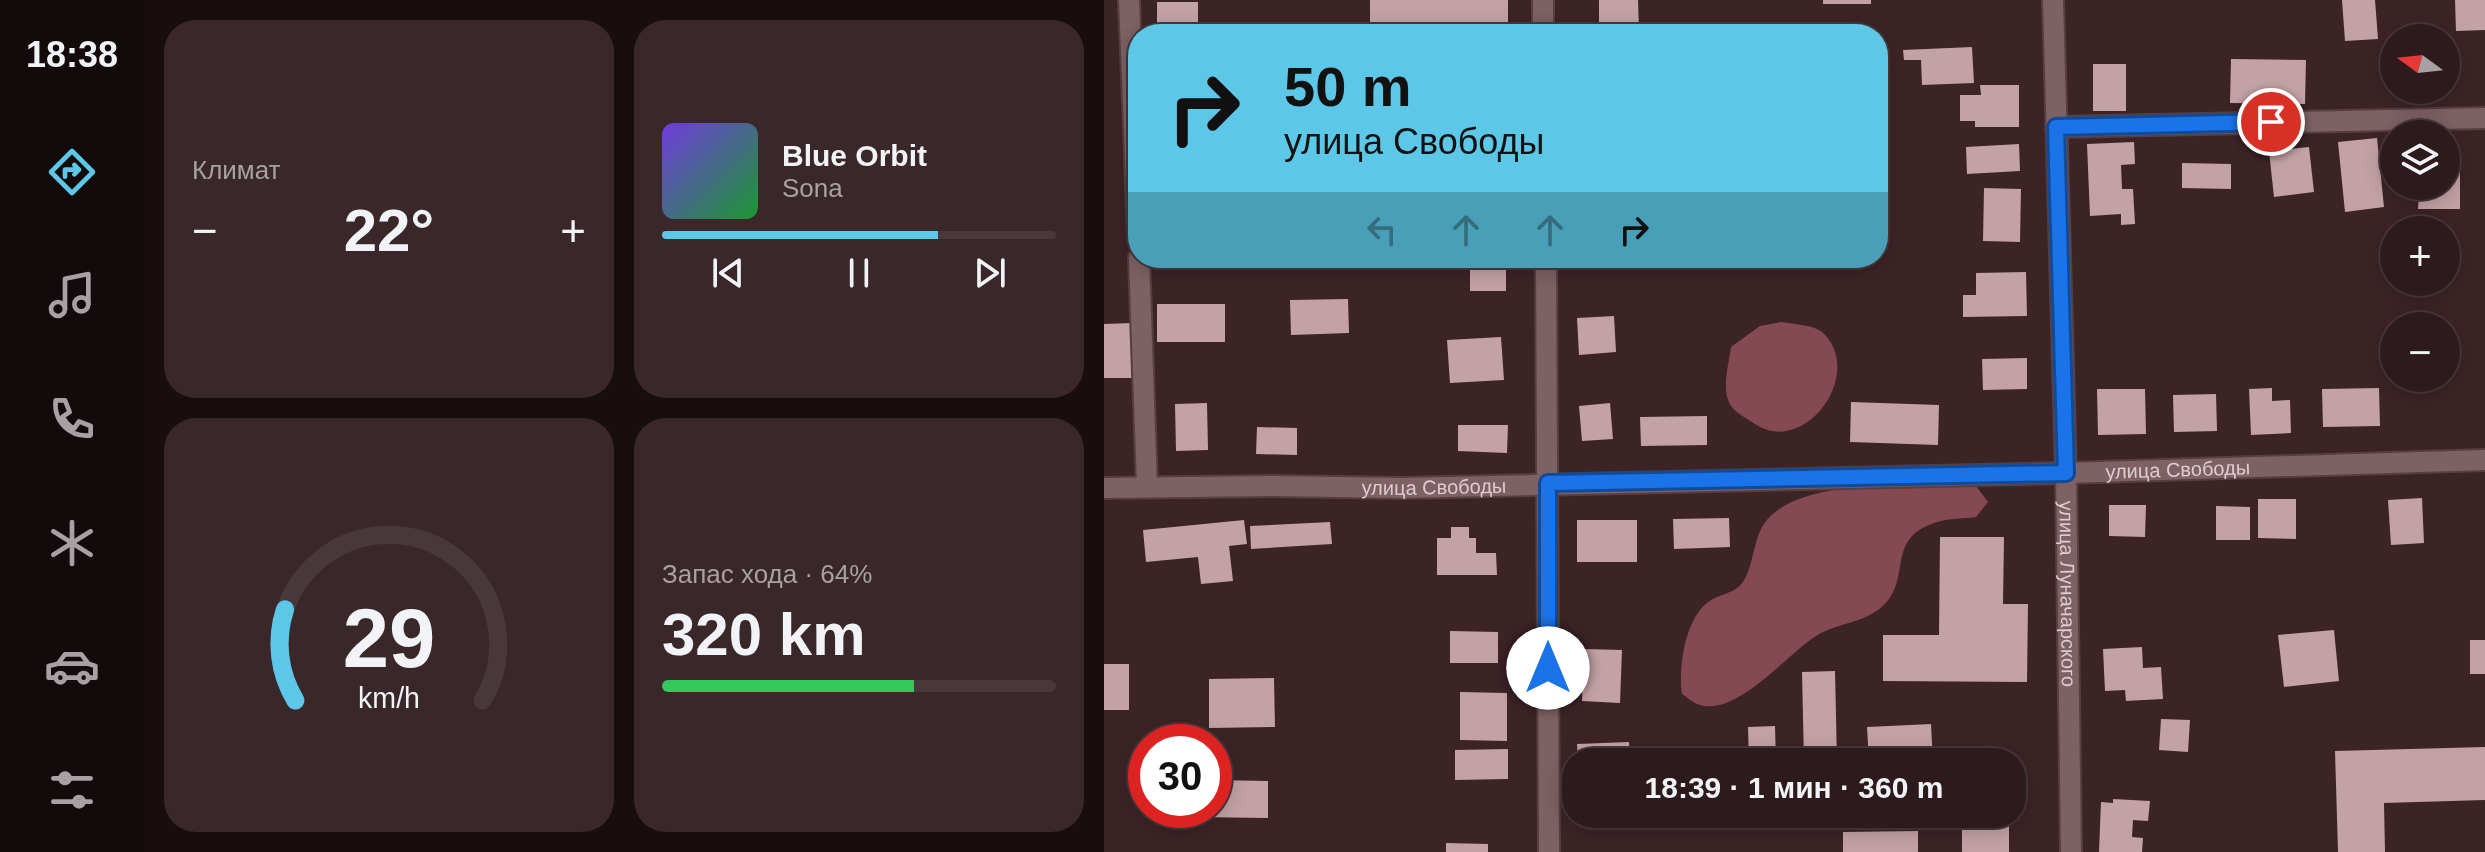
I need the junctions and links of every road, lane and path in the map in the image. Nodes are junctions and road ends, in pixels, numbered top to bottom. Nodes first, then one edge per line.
1 (1129, 0) edge
2 (1543, 0) edge
3 (2053, 0) edge
4 (1130, 24) edge
5 (1543, 24) edge
6 (2485, 118) edge
7 (2056, 127) junction
8 (1139, 268) edge
9 (1546, 268) edge
10 (2485, 460) edge
11 (2066, 473) junction
12 (1548, 483) junction
13 (1147, 486) junction
14 (1104, 488) edge
15 (1549, 852) edge
16 (2071, 852) edge

1 - 4 street
2 - 5 street
3 - 7 street, улица Луначарского
6 - 7 street
7 - 11 street, улица Луначарского
8 - 13 street
9 - 12 street
10 - 11 street, улица Свободы
11 - 12 street, улица Свободы
11 - 16 street, улица Луначарского
12 - 13 street, улица Свободы
12 - 15 street
13 - 14 street, улица Свободы

